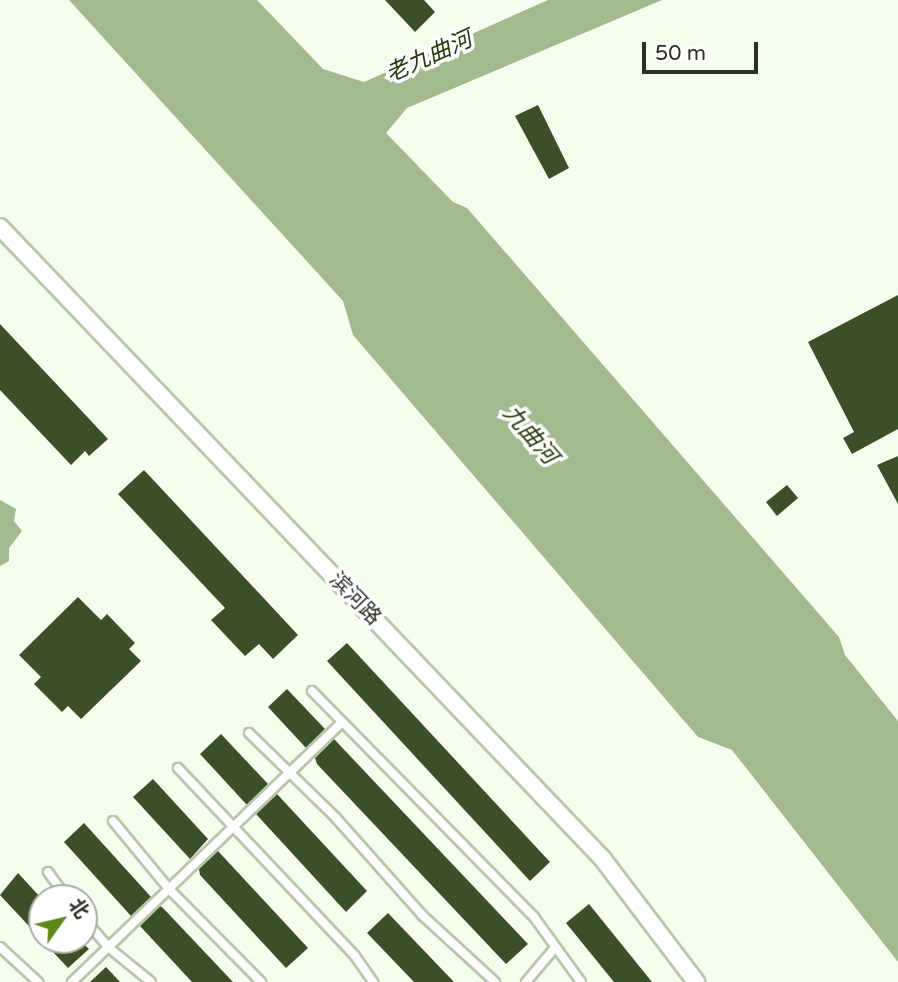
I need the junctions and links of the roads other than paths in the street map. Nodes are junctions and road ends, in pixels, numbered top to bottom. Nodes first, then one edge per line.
1 (0, 227) edge
2 (312, 691) dead end
3 (340, 724) junction
4 (249, 733) dead end
5 (178, 768) dead end
6 (291, 774) junction
7 (113, 821) dead end
8 (232, 829) junction
9 (48, 872) dead end
10 (57, 884) edge
11 (169, 889) junction
12 (98, 935) edge
13 (0, 947) edge
14 (108, 947) junction
15 (554, 949) junction
16 (38, 982) edge
17 (72, 982) edge
18 (151, 982) edge
19 (261, 982) edge
20 (373, 982) edge
21 (495, 982) edge
22 (526, 982) edge
23 (581, 982) edge
24 (696, 982) edge

1 - 24 street, 滨河路
2 - 3 lane
3 - 6 lane
3 - 15 lane
4 - 6 lane
5 - 8 lane
6 - 8 lane
6 - 21 lane
7 - 11 lane
8 - 11 lane
8 - 20 lane
9 - 10 lane
11 - 14 lane
11 - 19 lane
12 - 14 lane
13 - 16 lane
14 - 17 lane
14 - 18 lane
15 - 22 lane
15 - 23 lane

